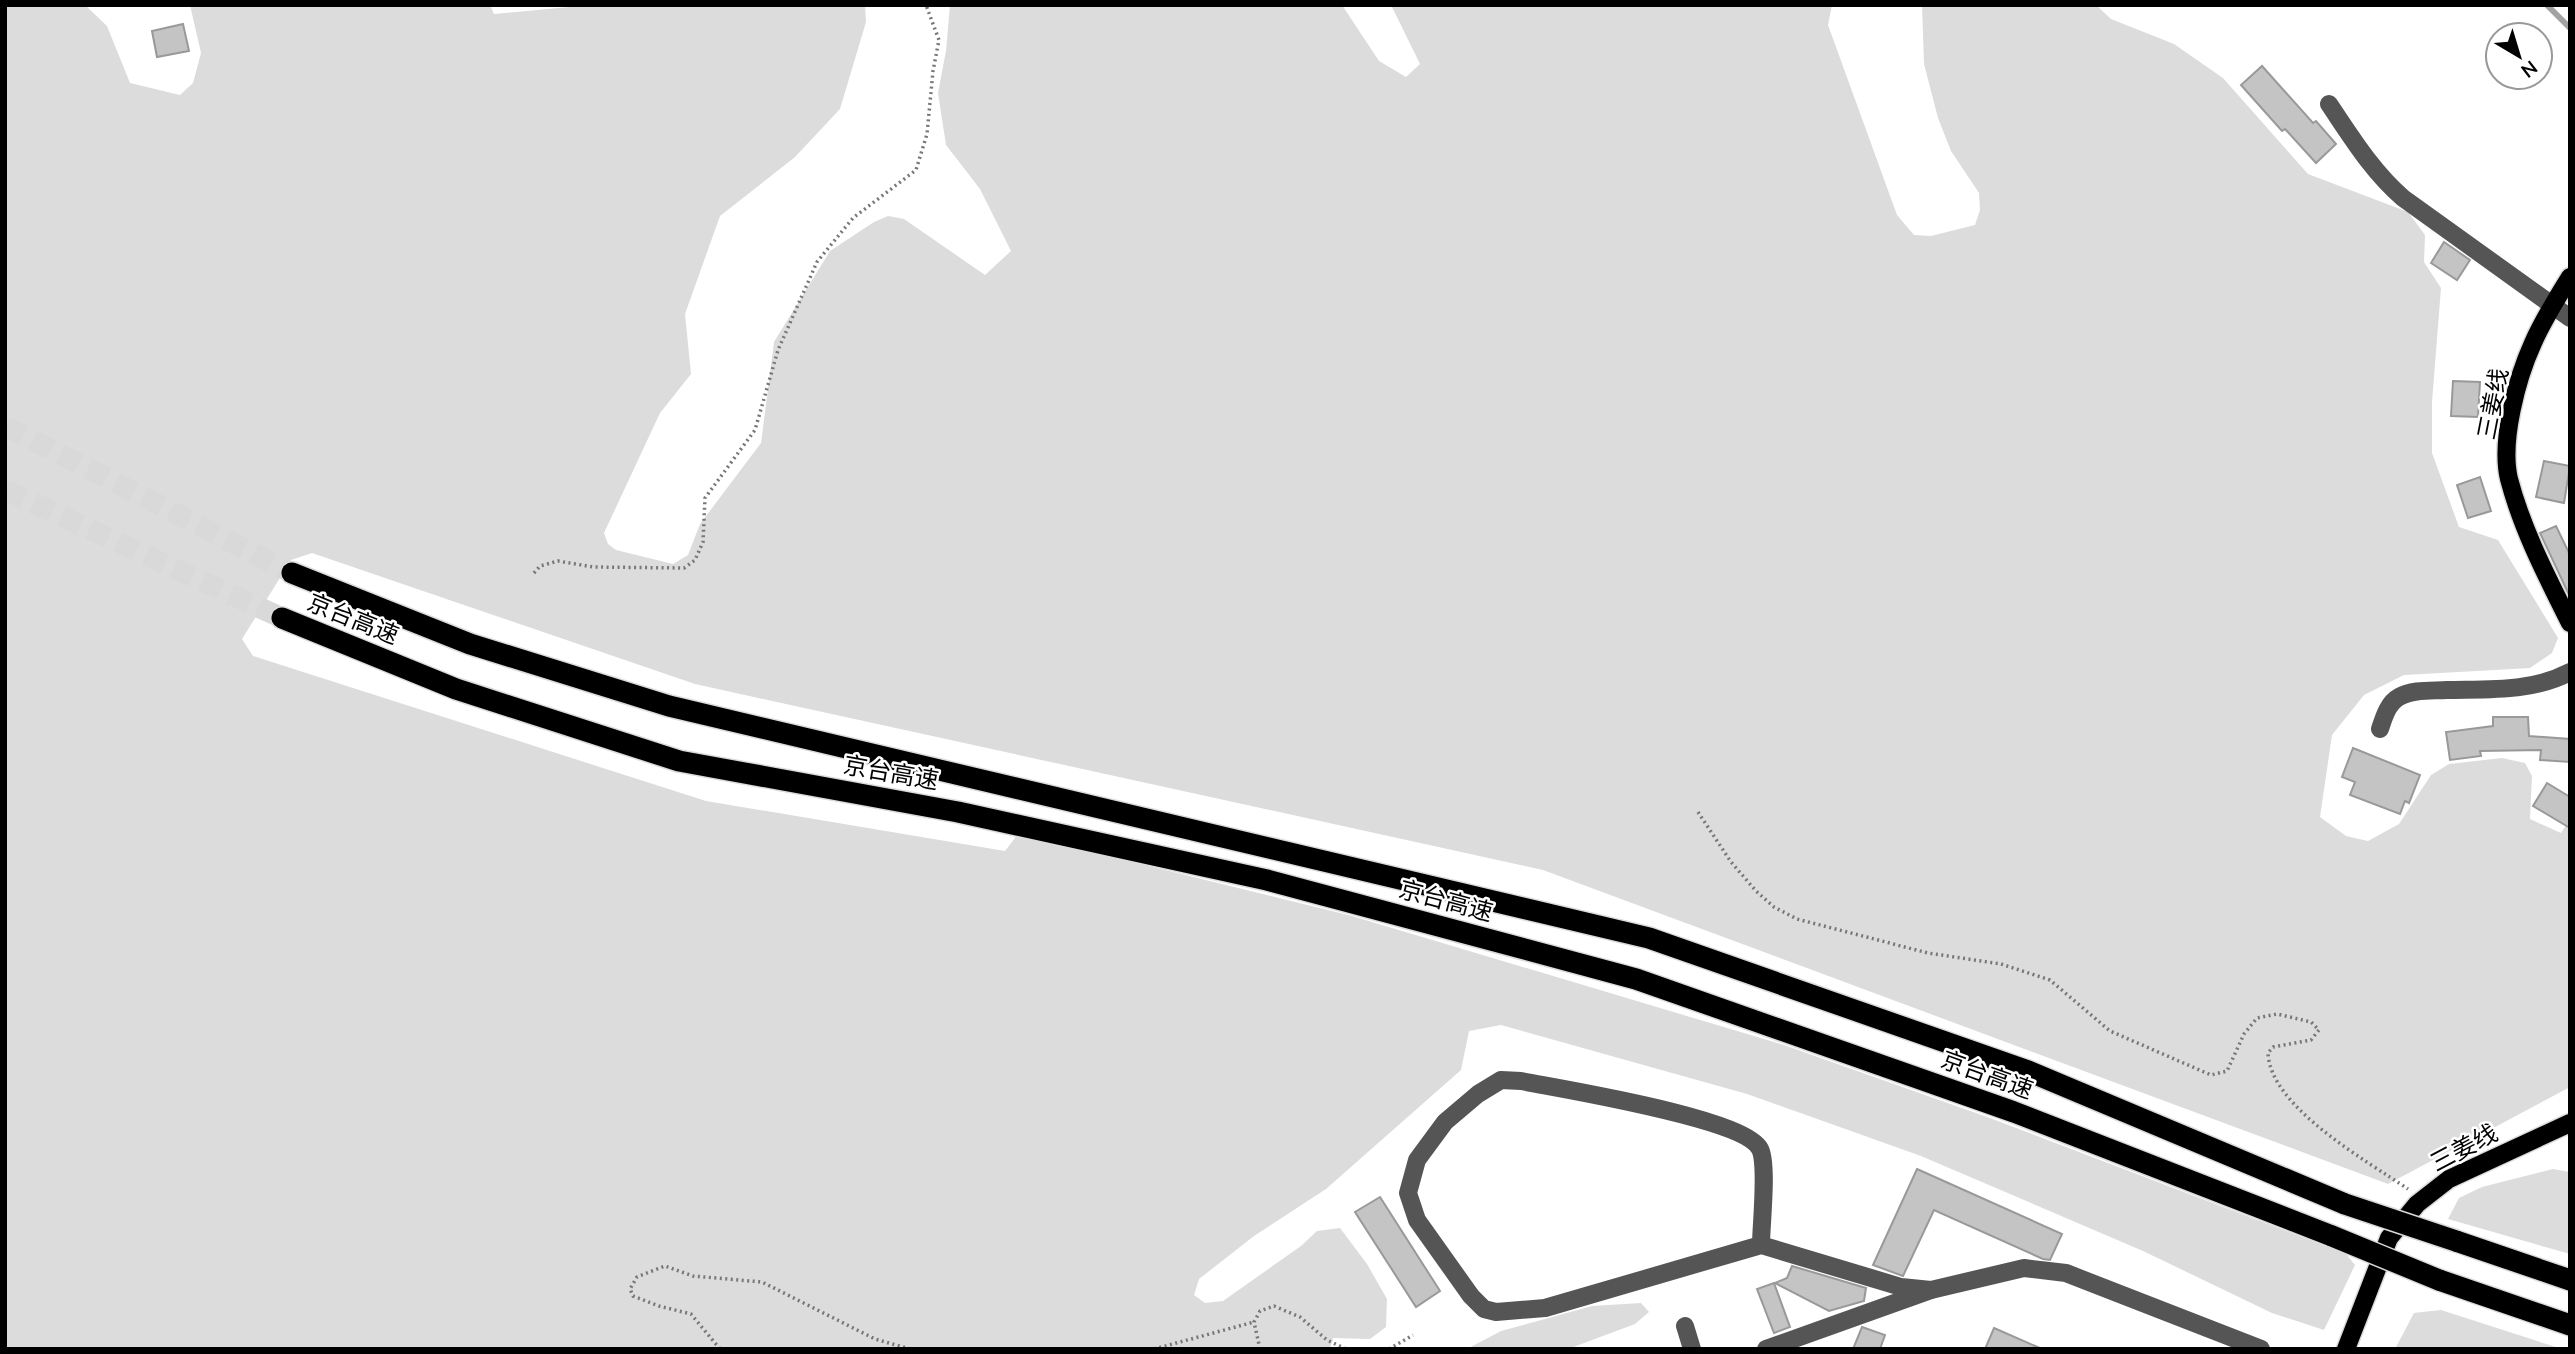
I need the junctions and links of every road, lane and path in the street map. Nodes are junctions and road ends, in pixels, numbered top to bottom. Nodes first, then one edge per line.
1 (926, 5) edge
2 (2329, 104) dead end
3 (2570, 277) edge
4 (2553, 306) junction
5 (2570, 318) edge
6 (292, 573) tunnel mouth
7 (534, 573) dead end
8 (282, 618) tunnel mouth
9 (2570, 623) edge
10 (2570, 672) edge
11 (2380, 729) dead end
12 (1698, 812) dead end
13 (2570, 1123) edge
14 (2424, 1199) junction
15 (1761, 1245) junction
16 (2570, 1280) edge
17 (1931, 1290) junction
18 (1254, 1322) junction
19 (2570, 1325) edge
20 (1685, 1326) dead end
21 (1413, 1335) dead end
22 (720, 1349) edge
23 (910, 1349) edge
24 (1153, 1349) edge
25 (1260, 1349) edge
26 (1346, 1349) edge
27 (1389, 1349) edge
28 (1692, 1349) edge
29 (1766, 1349) edge
30 (2261, 1349) edge
31 (2346, 1349) edge

1 - 7 path
2 - 4 street
3 - 4 main road, 三姜线
4 - 5 street
4 - 9 main road, 三姜线
6 - 16 highway, 京台高速, bridge
8 - 19 highway, 京台高速, bridge
10 - 11 street
12 - 14 path
13 - 14 main road, 三姜线
14 - 31 main road, 三姜线
15 - 15 street
15 - 17 street
17 - 29 street
17 - 30 street
18 - 24 path
18 - 25 path
18 - 26 path
20 - 28 street
21 - 27 path
22 - 23 path

